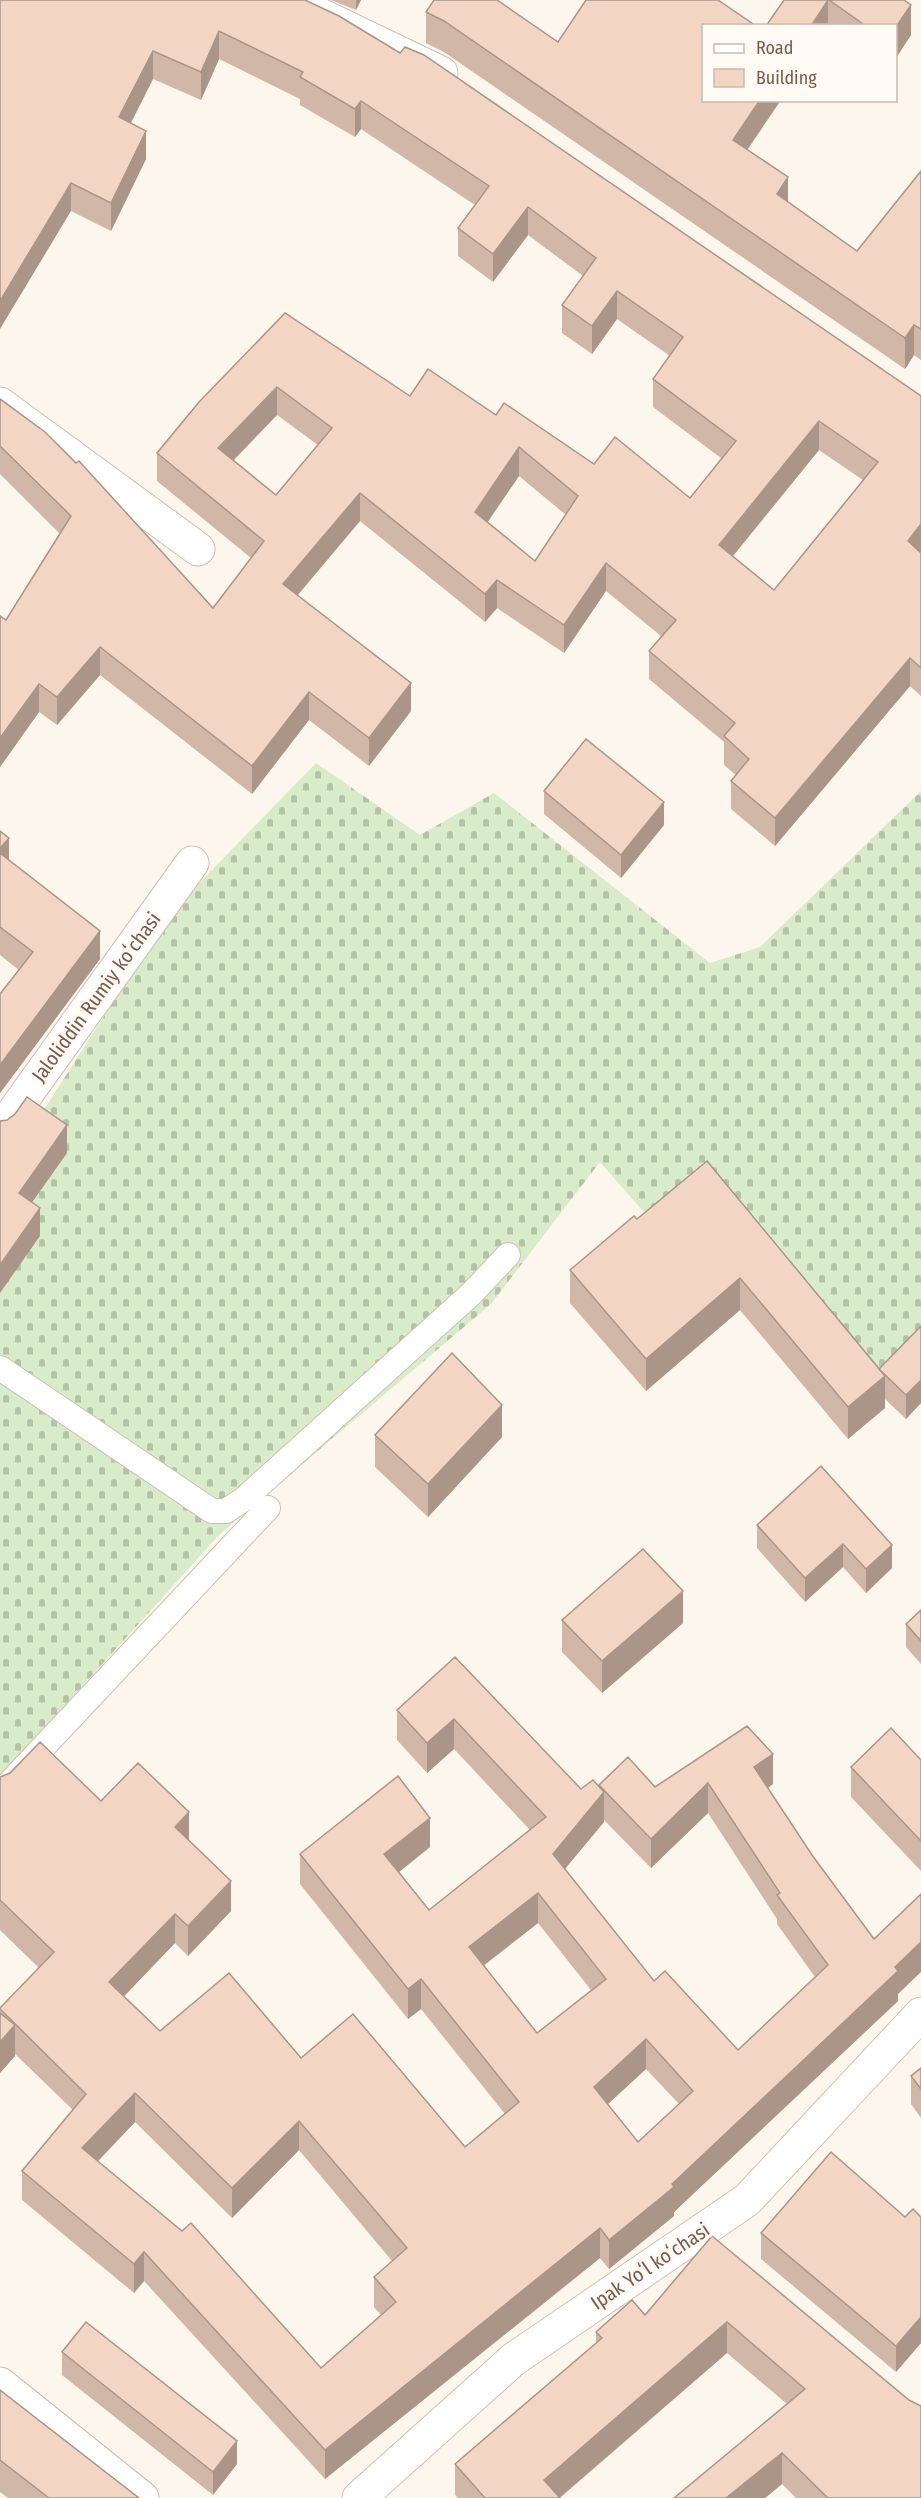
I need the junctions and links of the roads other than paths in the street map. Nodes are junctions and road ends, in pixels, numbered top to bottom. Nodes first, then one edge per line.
1 (289, 0) edge
2 (462, 87) edge
3 (0, 404) edge
4 (198, 549) dead end
5 (192, 863) dead end
6 (0, 1131) edge
7 (508, 1255) dead end
8 (0, 1368) edge
9 (268, 1508) dead end
10 (0, 1793) edge
11 (921, 2014) edge
12 (700, 2232) junction
13 (728, 2255) edge
14 (0, 2384) edge
15 (142, 2498) edge
16 (359, 2498) edge

1 - 2 street
3 - 4 street
5 - 6 street, Jaloliddin Rumiy koʻchasi
7 - 8 lane
9 - 10 lane
11 - 12 street, Ipak Yoʻl koʻchasi
12 - 13 street
12 - 16 street, Ipak Yoʻl koʻchasi
14 - 15 street

